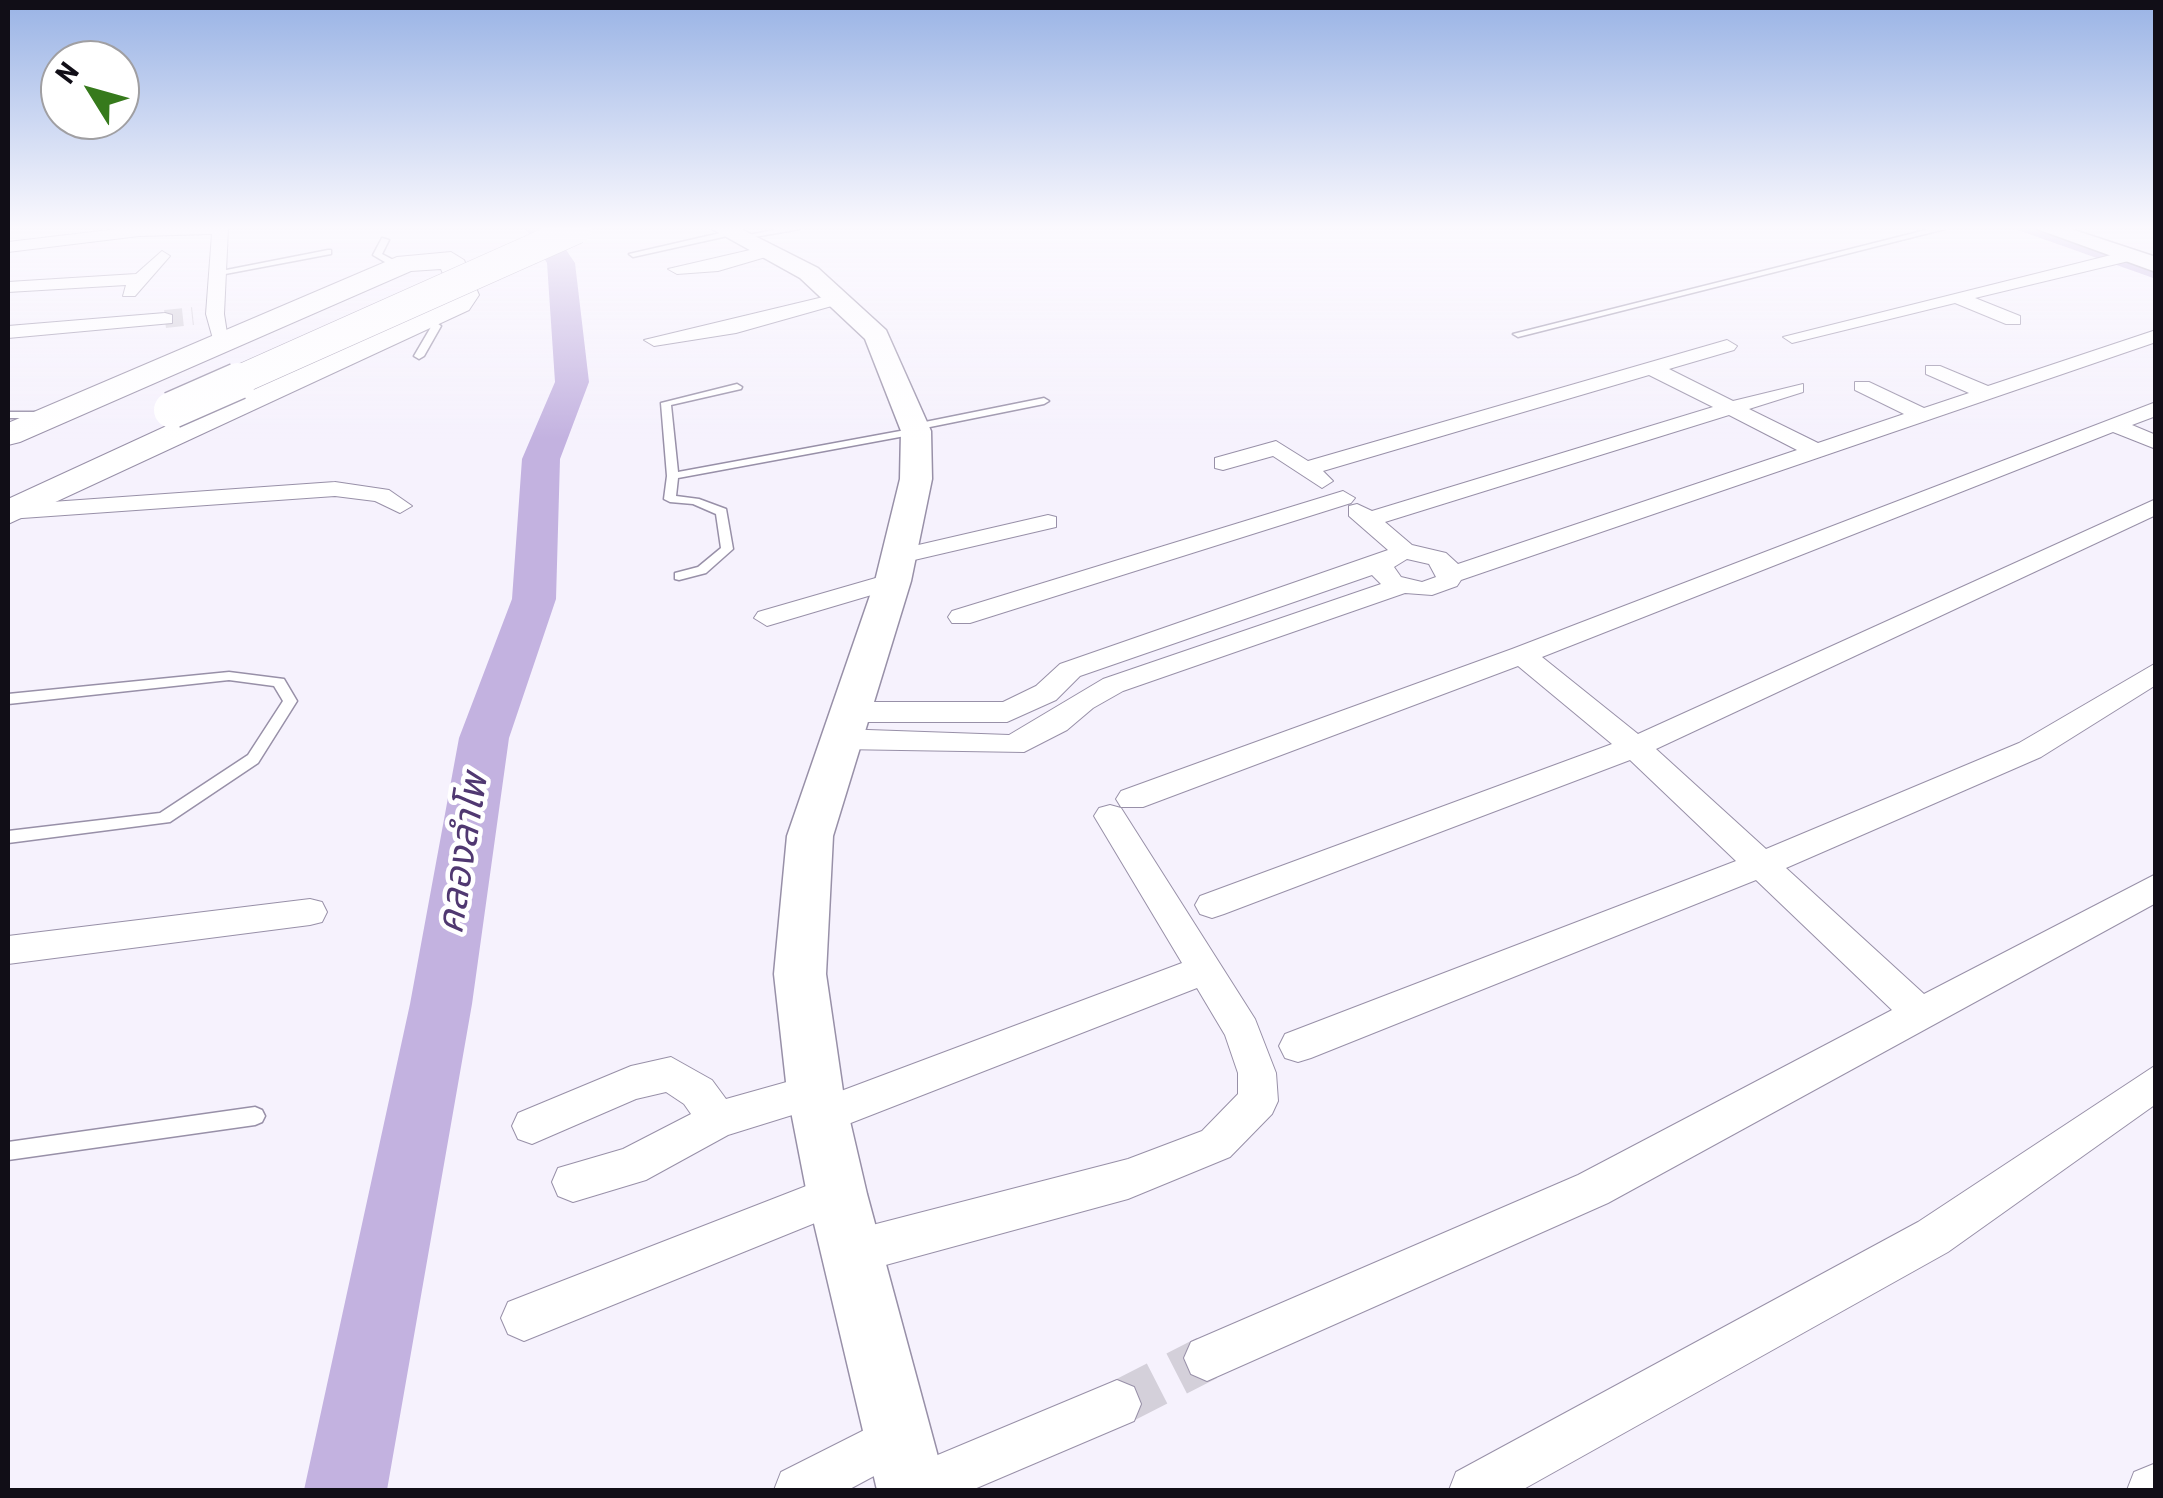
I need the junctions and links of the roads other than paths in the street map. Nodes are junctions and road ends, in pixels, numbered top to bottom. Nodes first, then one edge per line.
1 (25, 299) edge
2 (122, 299) edge
3 (220, 299) edge
4 (291, 299) edge
5 (377, 299) edge
6 (407, 299) edge
7 (447, 299) edge
8 (837, 299) edge
9 (841, 299) edge
10 (1660, 299) edge
11 (1954, 299) edge
12 (1960, 299) edge
13 (19, 304) dead end
14 (193, 316) tunnel mouth
15 (430, 318) junction
16 (165, 319) tunnel mouth
17 (2013, 320) dead end
18 (100, 324) junction
19 (219, 328) junction
20 (8, 332) edge
21 (1518, 334) dead end
22 (2156, 336) edge
23 (1792, 337) dead end
24 (654, 340) dead end
25 (1727, 346) dead end
26 (419, 356) dead end
27 (1651, 368) junction
28 (1933, 370) dead end
29 (1862, 386) dead end
30 (737, 387) dead end
31 (1796, 388) dead end
32 (1987, 393) junction
33 (165, 398) junction
34 (1044, 401) dead end
35 (1731, 408) junction
36 (2156, 408) edge
37 (8, 415) edge
38 (54, 415) junction
39 (1922, 415) junction
40 (2111, 424) junction
41 (916, 429) junction
42 (8, 435) edge
43 (2156, 443) edge
44 (8, 451) edge
45 (1816, 451) junction
46 (1223, 463) dead end
47 (1308, 468) junction
48 (673, 476) junction
49 (1343, 498) junction
50 (8, 503) edge
51 (400, 506) dead end
52 (2156, 506) edge
53 (1368, 520) junction
54 (1048, 522) dead end
55 (1393, 557) junction
56 (895, 569) junction
57 (1450, 575) junction
58 (679, 576) dead end
59 (1401, 586) junction
60 (767, 618) dead end
61 (961, 618) dead end
62 (1522, 654) junction
63 (2156, 672) edge
64 (8, 698) edge
65 (844, 726) junction
66 (1635, 747) junction
67 (8, 837) edge
68 (1763, 864) junction
69 (2156, 887) edge
70 (1212, 904) dead end
71 (310, 912) dead end
72 (8, 950) edge
73 (1204, 970) junction
74 (1921, 1014) junction
75 (1298, 1046) dead end
76 (2156, 1082) edge
77 (818, 1104) junction
78 (255, 1116) dead end
79 (718, 1120) junction
80 (532, 1126) dead end
81 (8, 1151) edge
82 (572, 1182) dead end
83 (836, 1194) junction
84 (850, 1254) junction
85 (524, 1318) dead end
86 (1207, 1358) tunnel mouth
87 (1116, 1404) tunnel mouth
88 (898, 1437) junction
89 (799, 1490) edge
90 (913, 1490) edge
91 (1474, 1490) edge

1 - 13 street
2 - 18 street
3 - 19 street
4 - 19 main road
5 - 33 main road
6 - 33 main road, bridge
7 - 15 main road
8 - 24 street
9 - 41 street
10 - 21 lane
11 - 23 street
12 - 17 street
14 - 19 street
15 - 26 lane
15 - 50 main road
16 - 18 street
18 - 20 street
19 - 38 main road
22 - 32 street
25 - 27 street
27 - 35 street
27 - 47 street
28 - 32 street
29 - 39 street
30 - 48 lane
31 - 35 street
32 - 39 street
33 - 44 main road
33 - 50 main road
34 - 41 lane
35 - 45 street
35 - 53 street
36 - 40 street
37 - 38 lane
38 - 42 main road
39 - 45 street
40 - 43 street
40 - 62 street
41 - 48 lane
41 - 56 street
45 - 57 street
46 - 47 street
47 - 49 street
48 - 58 lane
49 - 53 street
49 - 61 street
50 - 51 street
52 - 66 street
53 - 55 street
54 - 56 street
55 - 57 street
55 - 59 street
55 - 65 street
56 - 60 street
56 - 65 street
57 - 59 street
59 - 65 street
62 - 66 street
62 - 73 street
63 - 68 street
64 - 67 lane
65 - 77 street
66 - 68 street
66 - 70 street
68 - 74 street
68 - 75 street
69 - 74 street
71 - 72 street
73 - 77 street
73 - 84 street
74 - 86 street
76 - 91 street
77 - 79 street
77 - 83 street
78 - 81 lane
79 - 80 street
79 - 82 street
83 - 84 street
83 - 85 street
84 - 88 street
87 - 90 street
88 - 89 street
88 - 90 street

